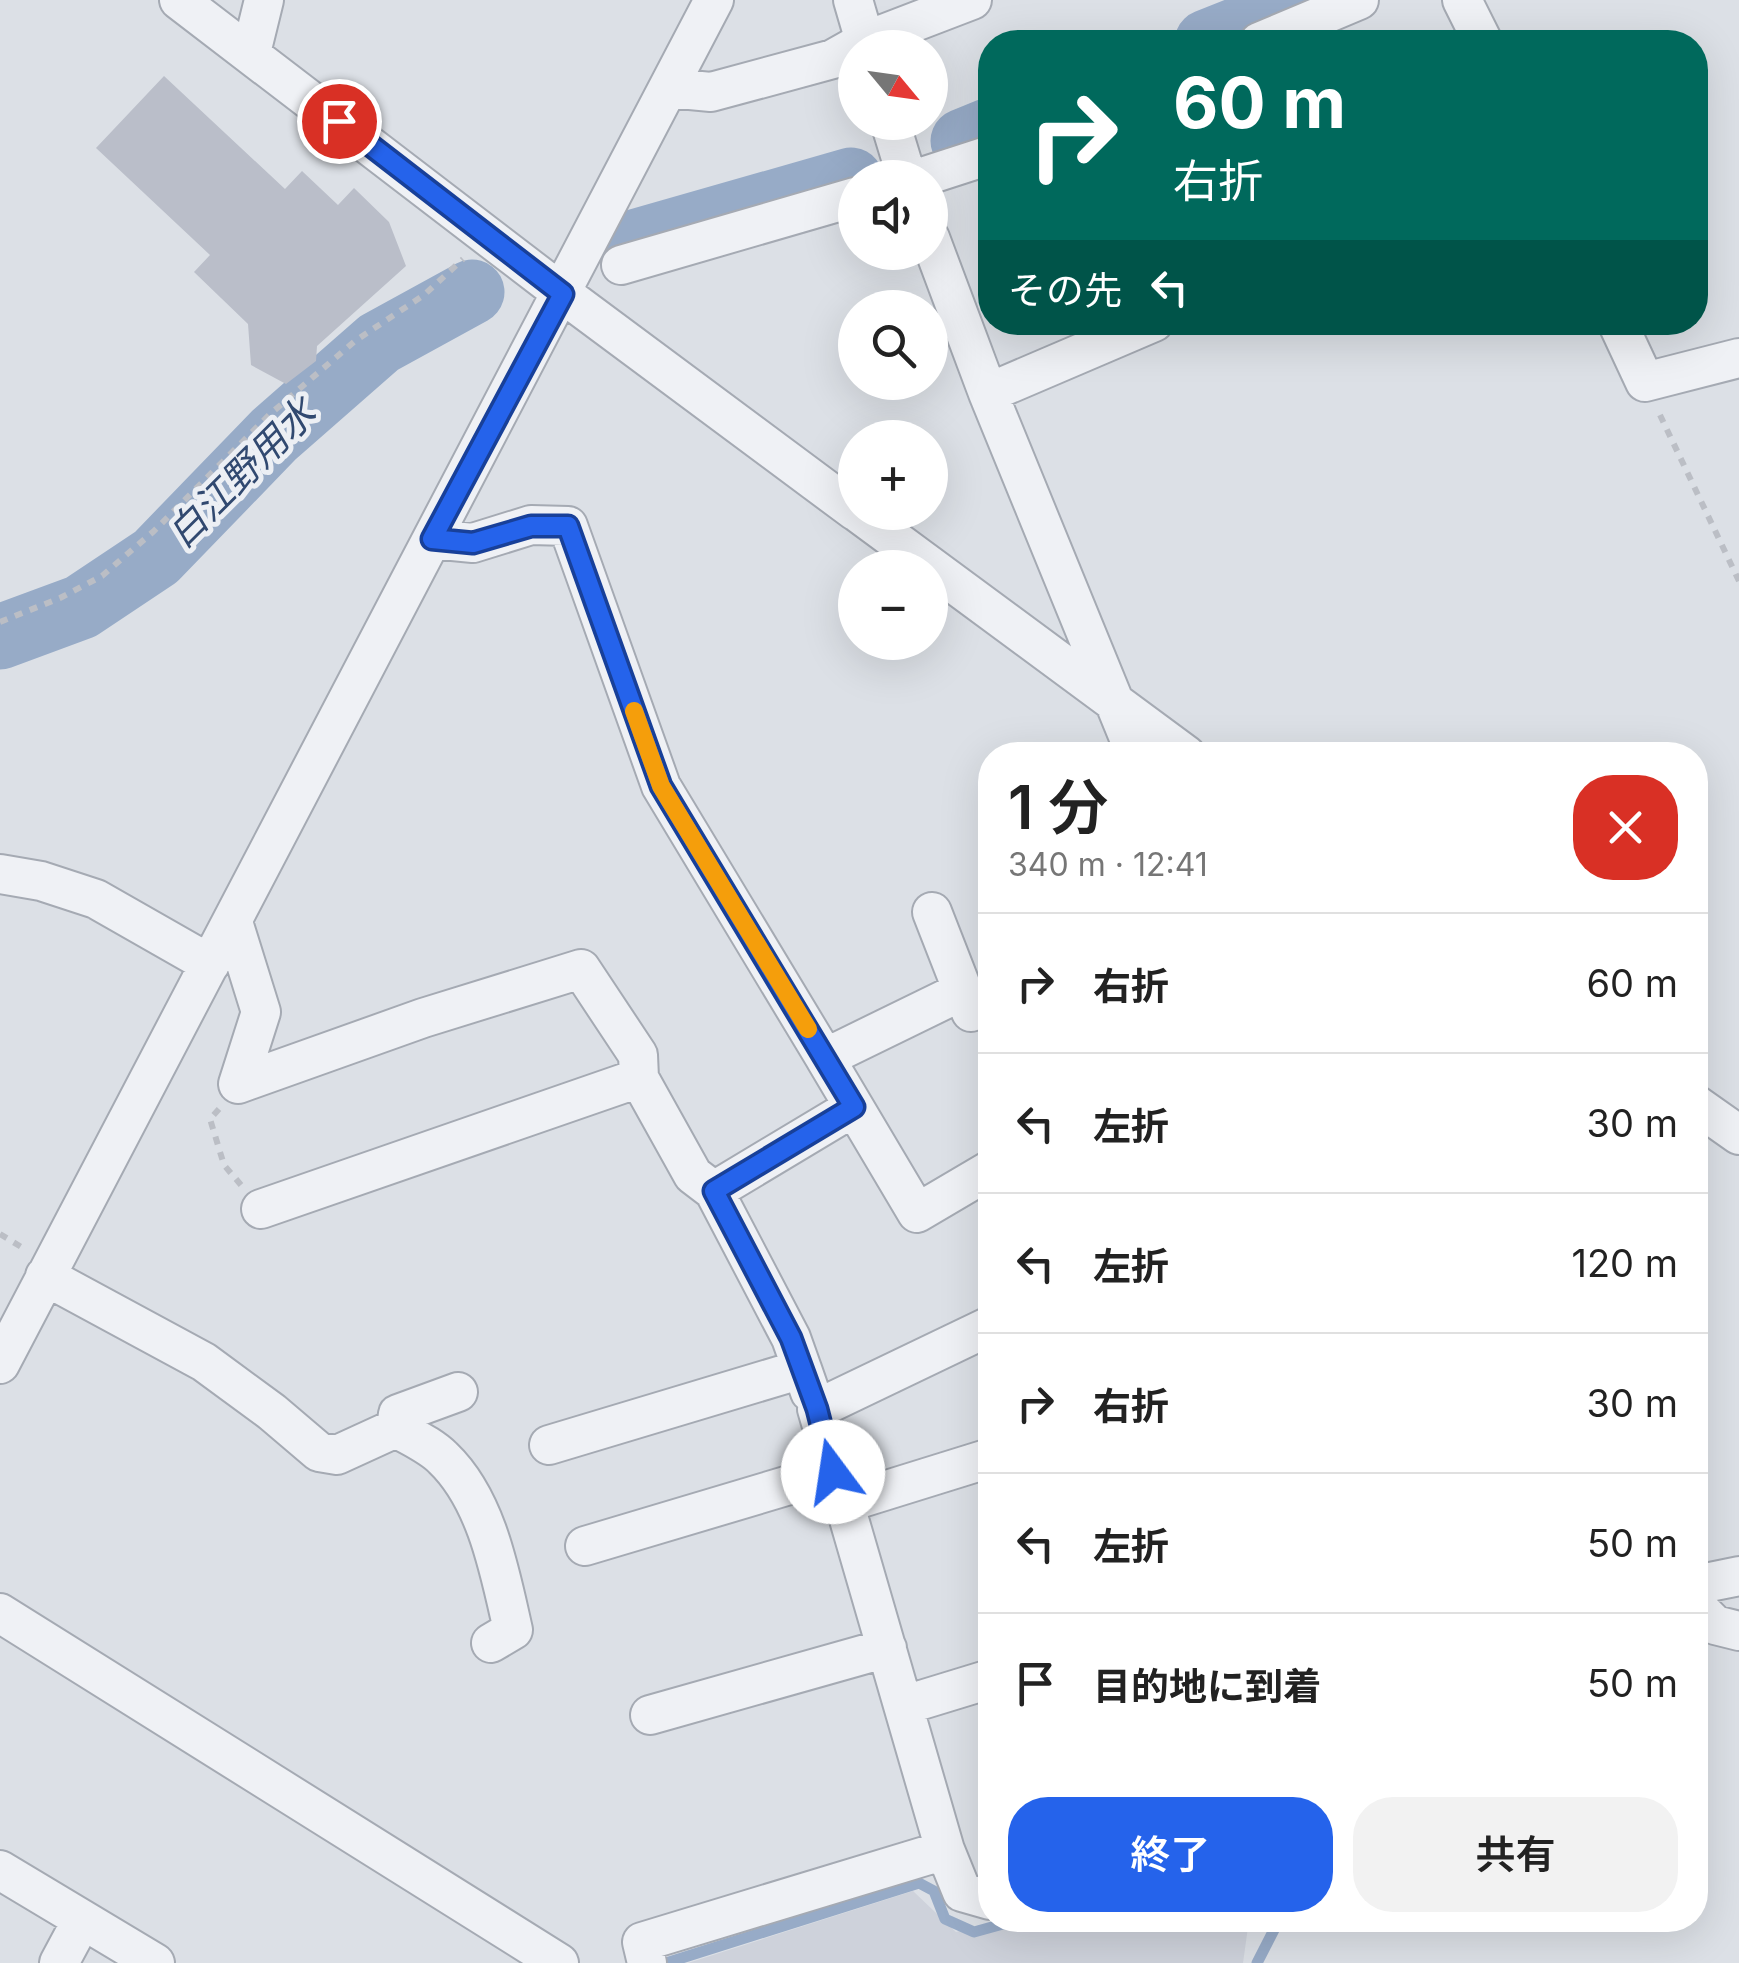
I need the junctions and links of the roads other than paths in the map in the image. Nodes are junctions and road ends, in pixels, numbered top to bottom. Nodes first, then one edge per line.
1 (180, 0) edge
2 (264, 0) edge
3 (853, 0) edge
4 (972, 0) edge
5 (1360, 0) edge
6 (1462, 0) edge
7 (698, 6) edge
8 (862, 30) edge
9 (900, 30) edge
10 (1288, 30) edge
11 (1476, 30) edge
12 (251, 54) junction
13 (838, 57) edge
14 (670, 88) junction
15 (978, 159) edge
16 (948, 169) edge
17 (838, 201) edge
18 (621, 264) dead end
19 (942, 270) edge
20 (563, 294) junction
21 (1124, 335) edge
22 (1622, 335) edge
23 (1739, 358) edge
24 (988, 393) junction
25 (838, 499) edge
26 (880, 530) edge
27 (432, 539) junction
28 (1118, 706) junction
29 (1131, 742) edge
30 (1168, 742) edge
31 (0, 874) edge
32 (932, 912) dead end
33 (233, 922) junction
34 (210, 964) junction
35 (825, 1058) junction
36 (638, 1078) junction
37 (854, 1107) junction
38 (1708, 1113) edge
39 (1739, 1134) edge
40 (978, 1177) edge
41 (714, 1191) junction
42 (261, 1209) road end
43 (45, 1276) junction
44 (978, 1332) edge
45 (0, 1364) edge
46 (802, 1369) junction
47 (458, 1392) dead end
48 (817, 1409) junction
49 (396, 1428) junction
50 (549, 1445) dead end
51 (978, 1460) edge
52 (838, 1488) junction
53 (585, 1546) dead end
54 (1739, 1576) edge
55 (1708, 1583) edge
56 (0, 1613) edge
57 (1708, 1618) edge
58 (1739, 1631) edge
59 (491, 1643) dead end
60 (888, 1648) junction
61 (978, 1684) edge
62 (905, 1705) junction
63 (650, 1715) dead end
64 (945, 1850) junction
65 (0, 1870) edge
66 (978, 1897) edge
67 (82, 1920) junction
68 (59, 1963) edge
69 (155, 1963) edge
70 (559, 1963) edge
71 (647, 1963) edge

1 - 12 street
2 - 12 street
3 - 8 street
4 - 9 street
5 - 10 street
6 - 11 street
7 - 14 street
12 - 20 street
13 - 14 street
14 - 20 street
15 - 16 street
17 - 18 street
19 - 24 street
20 - 25 street
20 - 27 street
21 - 24 street
22 - 23 street
24 - 28 street
26 - 28 street
27 - 33 street
27 - 35 street
28 - 29 street
28 - 30 street
31 - 34 street
32 - 35 street
33 - 34 street
33 - 36 street
34 - 43 street
35 - 37 street
36 - 41 street
36 - 42 street
37 - 40 street
37 - 41 street
38 - 39 street
41 - 46 street
43 - 45 street
43 - 49 street
44 - 48 street
46 - 48 street
46 - 50 street
47 - 49 street
48 - 52 street
49 - 59 street
51 - 52 street
52 - 53 street
52 - 60 street
54 - 55 street
56 - 70 street
57 - 58 street
60 - 62 street
60 - 63 street
61 - 62 street
62 - 64 street
64 - 66 street
64 - 71 street
65 - 67 street
67 - 68 street
67 - 69 street

